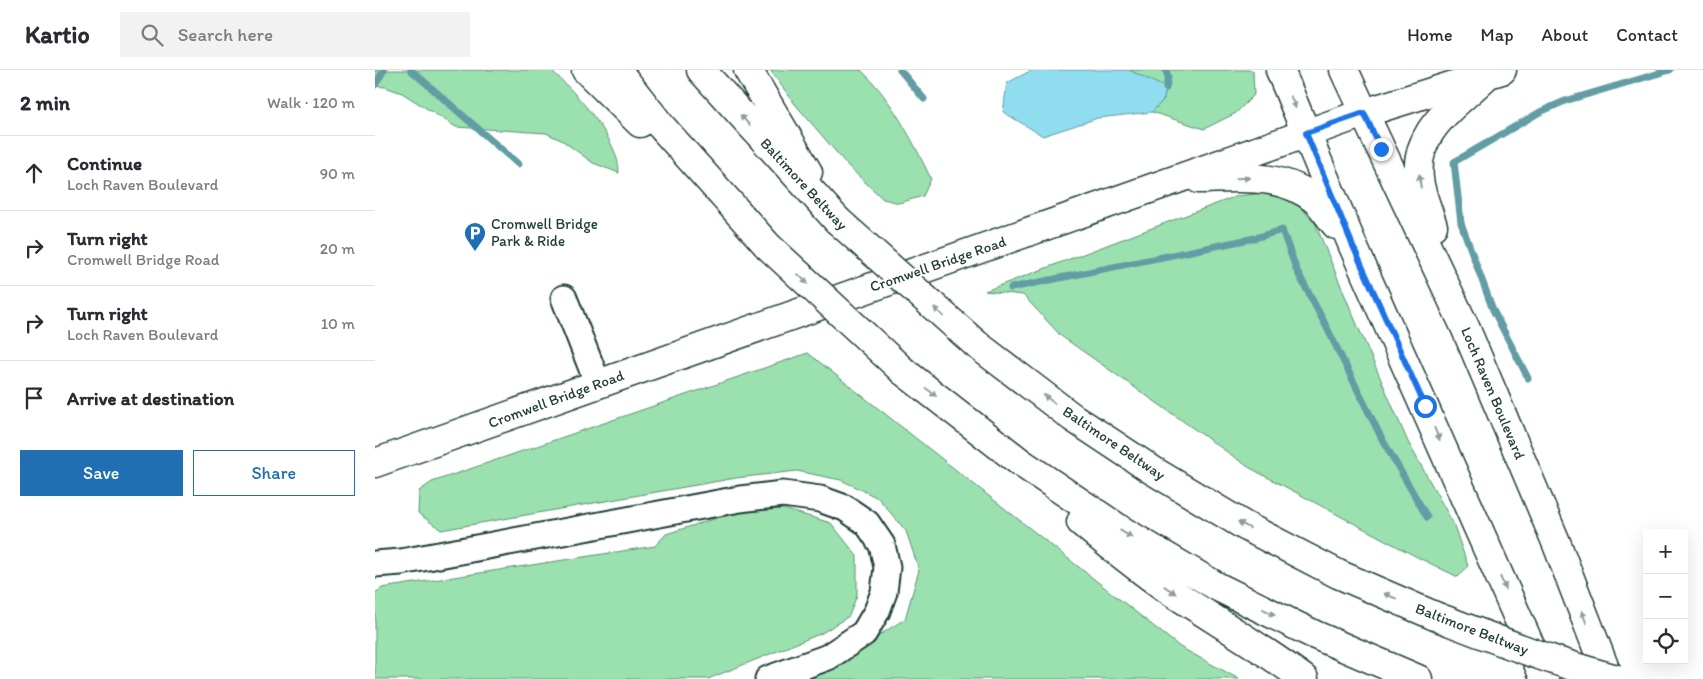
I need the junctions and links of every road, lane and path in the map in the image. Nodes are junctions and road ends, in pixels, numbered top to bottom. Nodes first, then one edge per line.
1 (586, 70) edge
2 (617, 70) edge
3 (701, 70) edge
4 (749, 70) edge
5 (1280, 70) edge
6 (1344, 70) edge
7 (1496, 72) edge
8 (1364, 113) junction
9 (1306, 133) junction
10 (1177, 179) junction
11 (837, 220) junction
12 (759, 236) junction
13 (1353, 246) junction
14 (564, 298) dead end
15 (1465, 327) junction
16 (598, 384) junction
17 (959, 414) junction
18 (375, 463) edge
19 (375, 564) edge
20 (768, 679) edge
21 (1304, 679) edge
22 (1417, 679) edge
23 (1545, 679) edge
24 (1609, 679) edge
25 (1617, 679) edge

1 - 12 main road
2 - 12 main road
11 -> 3 main road, Baltimore Beltway
4 - 11 main road
5 -> 9 main road
6 - 8 main road, Loch Raven Boulevard
7 - 8 main road, Cromwell Bridge Road
15 -> 7 main road
8 - 9 main road, Cromwell Bridge Road
8 - 15 main road, Loch Raven Boulevard
9 - 10 main road, Cromwell Bridge Road
9 - 13 main road
10 -> 13 main road
10 - 16 main road, Cromwell Bridge Road
25 -> 11 main road, Baltimore Beltway, bridge
12 -> 17 main road, bridge
13 -> 23 main road
14 - 16 lane
24 -> 15 main road, Loch Raven Boulevard
16 - 18 main road, Cromwell Bridge Road
17 -> 21 main road
17 -> 22 main road
19 - 20 lane

